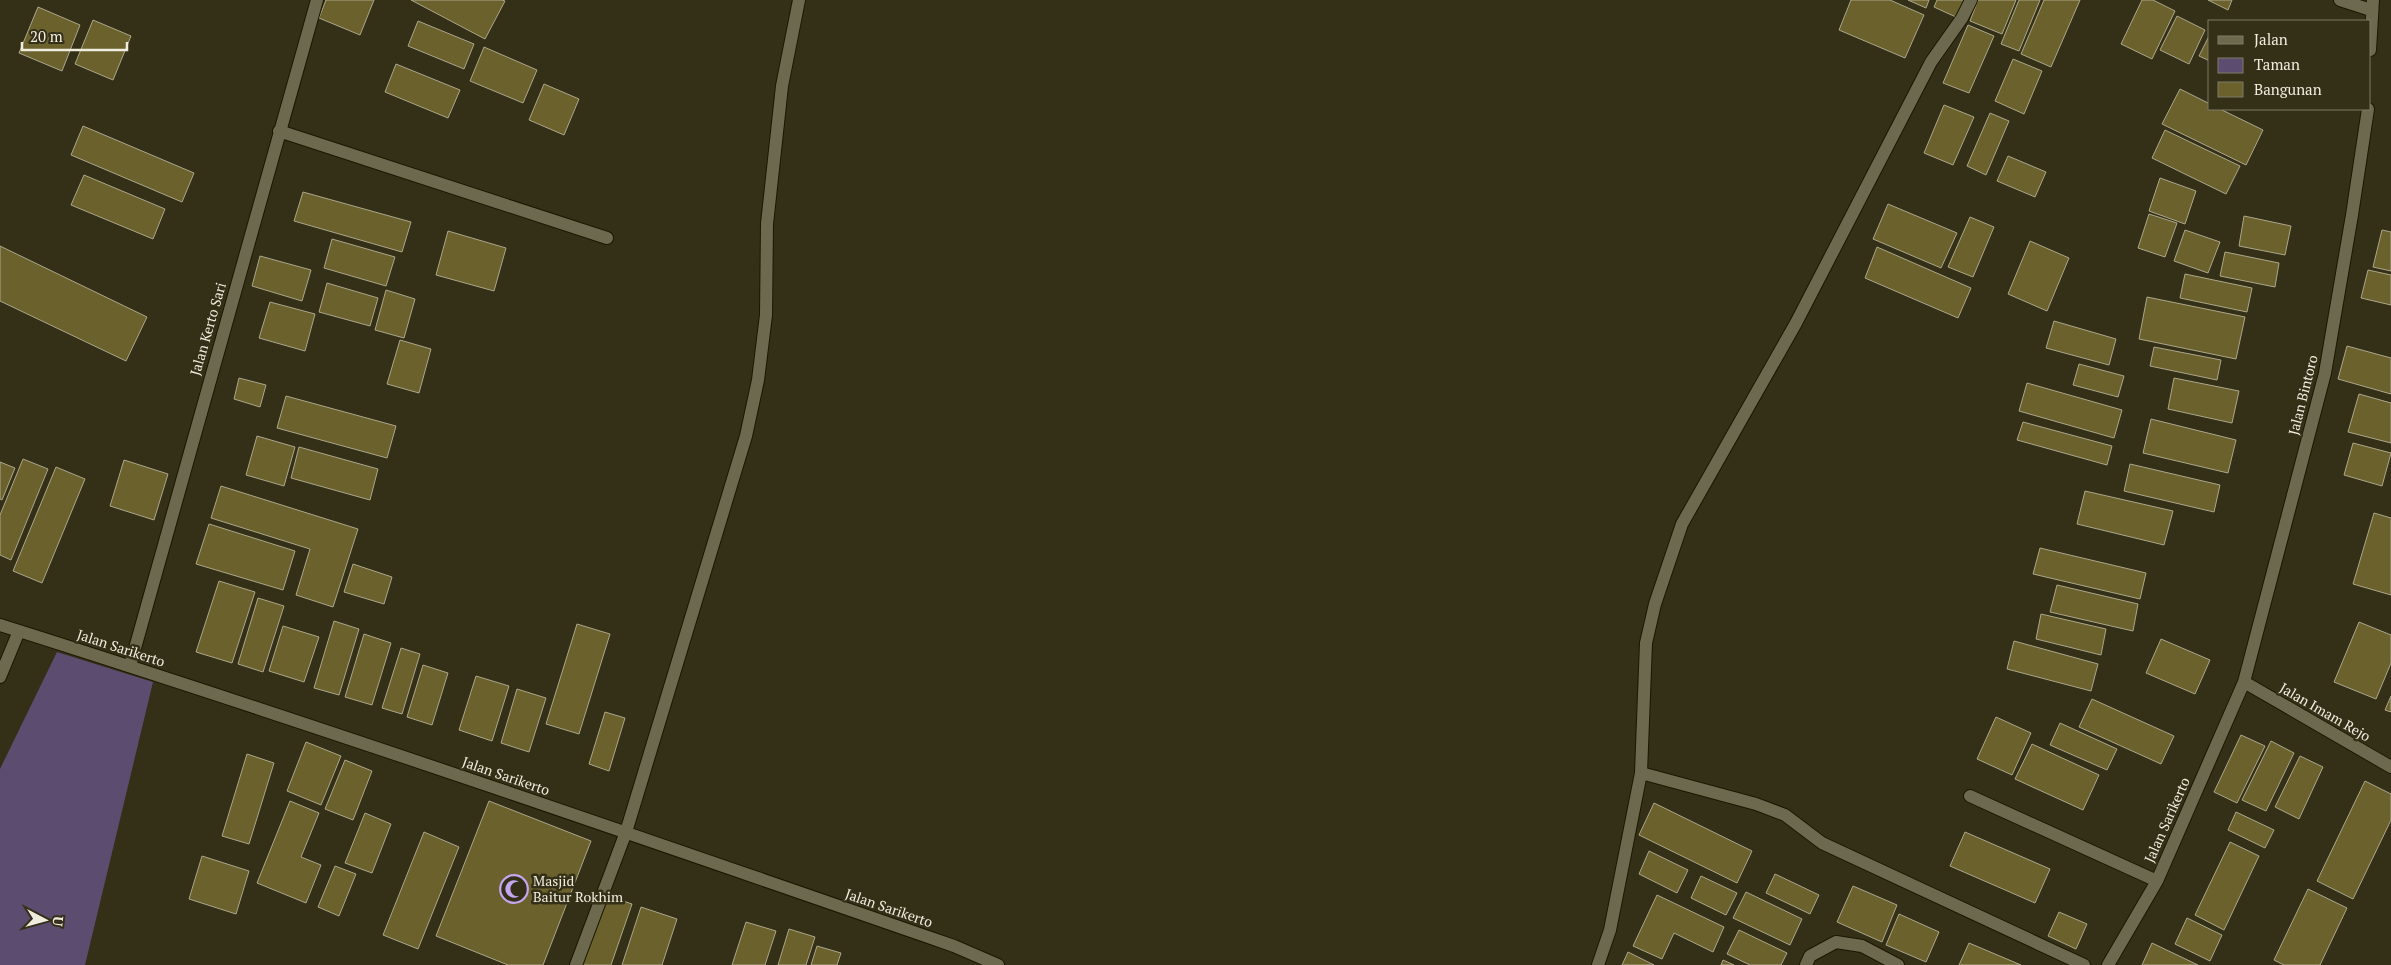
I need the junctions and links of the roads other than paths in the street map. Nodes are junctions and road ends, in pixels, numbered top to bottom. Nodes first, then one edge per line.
1 (317, 0) edge
2 (799, 0) edge
3 (1971, 0) edge
4 (2340, 0) edge
5 (2372, 5) edge
6 (2371, 28) edge
7 (2368, 110) edge
8 (279, 131) junction
9 (607, 238) dead end
10 (0, 626) edge
11 (19, 632) junction
12 (130, 666) junction
13 (0, 677) edge
14 (2244, 682) junction
15 (2391, 767) edge
16 (1641, 773) junction
17 (1970, 796) dead end
18 (626, 832) junction
19 (2157, 881) junction
20 (576, 965) edge
21 (998, 965) edge
22 (1598, 965) edge
23 (1806, 965) edge
24 (1898, 965) edge
25 (2084, 965) edge
26 (2108, 965) edge

1 - 8 street, Jalan Kerto Sari
2 - 18 street
3 - 16 street
4 - 5 street
5 - 6 street
7 - 14 street, Jalan Bintoro
8 - 9 street
8 - 12 street, Jalan Kerto Sari
10 - 11 street, Jalan Sarikerto
11 - 12 street, Jalan Sarikerto
11 - 13 street
12 - 18 street, Jalan Sarikerto
14 - 15 street, Jalan Imam Rejo
14 - 19 street, Jalan Sarikerto
16 - 22 street
16 - 25 street
17 - 19 street
18 - 20 street
18 - 21 street, Jalan Sarikerto
19 - 26 street, Jalan Sarikerto
23 - 24 street

